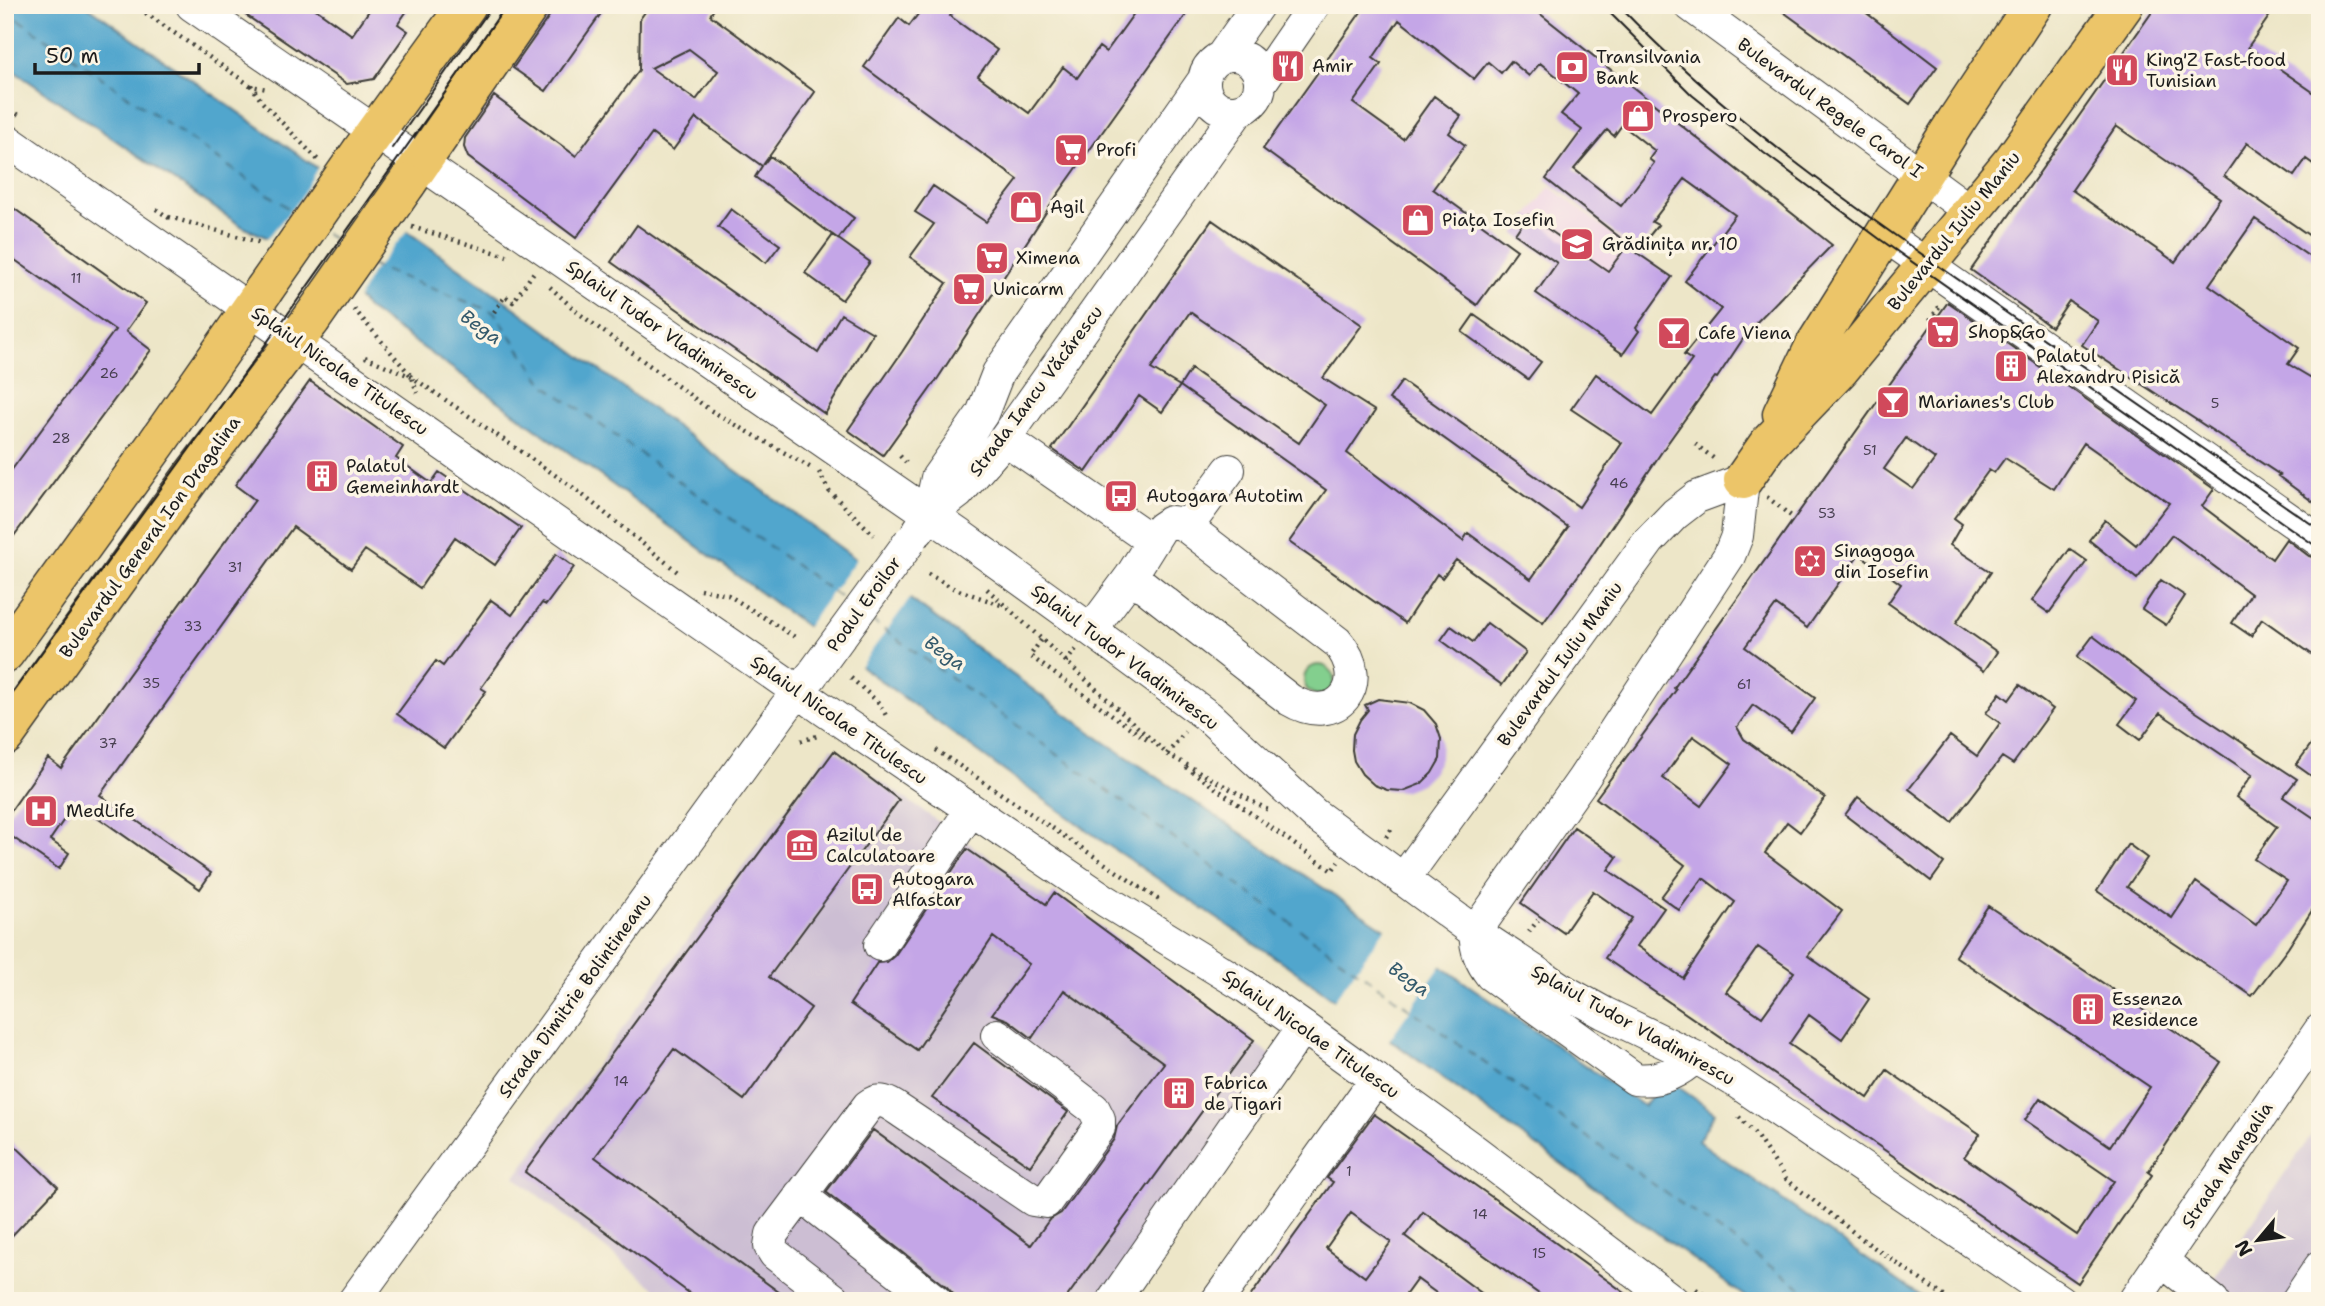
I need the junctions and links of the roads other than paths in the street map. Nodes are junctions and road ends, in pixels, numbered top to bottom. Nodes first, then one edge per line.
1 (192, 5) edge
2 (467, 5) edge
3 (530, 5) edge
4 (1258, 5) edge
5 (1314, 5) edge
6 (1690, 5) edge
7 (2033, 5) edge
8 (2124, 5) edge
9 (1222, 56) junction
10 (1203, 81) junction
11 (1261, 82) junction
12 (1239, 110) junction
13 (5, 139) edge
14 (369, 141) junction
15 (415, 173) junction
16 (1922, 175) junction
17 (1970, 211) junction
18 (1884, 235) junction
19 (1926, 264) junction
20 (257, 299) junction
21 (304, 330) junction
22 (1005, 439) junction
23 (1768, 444) junction
24 (1229, 470) dead end
25 (1743, 480) junction
26 (929, 516) junction
27 (1186, 527) junction
28 (1152, 541) junction
29 (2320, 541) edge
30 (1131, 576) junction
31 (1085, 638) junction
32 (5, 653) edge
33 (807, 681) junction
34 (5, 736) edge
35 (971, 810) junction
36 (1403, 880) junction
37 (1475, 932) junction
38 (880, 945) dead end
39 (1303, 1027) junction
40 (2320, 1030) edge
41 (997, 1035) dead end
42 (1695, 1058) junction
43 (1376, 1079) junction
44 (800, 1195) junction
45 (2162, 1261) junction
46 (2320, 1267) edge
47 (354, 1301) edge
48 (836, 1301) edge
49 (936, 1301) edge
50 (1113, 1301) edge
51 (1217, 1301) edge
52 (1673, 1301) edge
53 (2060, 1301) edge
54 (2134, 1301) edge
55 (2213, 1301) edge
56 (2297, 1301) edge

1 - 14 street, Splaiul Tudor Vladimirescu
2 - 14 main road
3 - 15 main road
4 - 9 street
5 - 11 street
6 - 16 street, Bulevardul Regele Carol I
7 - 16 main road, Bulevardul Iuliu Maniu
8 - 17 main road, Bulevardul Iuliu Maniu
9 - 10 street
9 - 11 street
10 - 12 street
10 - 26 street, Strada Iancu Văcărescu
11 - 12 street
12 - 22 street, Strada Iancu Văcărescu
13 - 20 street, Splaiul Nicolae Titulescu
14 - 15 street, Splaiul Tudor Vladimirescu
14 - 20 main road, bridge
15 - 21 main road, Bulevardul General Ion Dragalina, bridge
15 - 26 street, Splaiul Tudor Vladimirescu
16 - 17 street, Bulevardul Regele Carol I
16 - 18 main road, Bulevardul Iuliu Maniu
17 - 19 main road, Bulevardul Iuliu Maniu
18 - 19 street
18 - 23 main road, Bulevardul Iuliu Maniu
19 - 23 main road, Bulevardul Iuliu Maniu
19 - 29 street
20 - 21 street, Splaiul Nicolae Titulescu
20 - 32 main road
21 - 33 street, Splaiul Nicolae Titulescu
21 - 34 main road, Bulevardul General Ion Dragalina
22 - 26 street, Strada Iancu Văcărescu
22 - 28 street
23 - 25 main road, Bulevardul Iuliu Maniu
24 - 27 street
25 - 36 street, Bulevardul Iuliu Maniu
25 - 37 street, Bulevardul Iuliu Maniu
26 - 31 street, Splaiul Tudor Vladimirescu
26 - 33 street, Podul Eroilor, bridge
27 - 28 street
27 - 30 street
28 - 30 street
30 - 31 street
31 - 36 street, Splaiul Tudor Vladimirescu
33 - 35 street, Splaiul Nicolae Titulescu
33 - 47 street, Strada Dimitrie Bolintineanu
35 - 38 street
35 - 39 street, Splaiul Nicolae Titulescu
36 - 37 street, Splaiul Tudor Vladimirescu
37 - 42 street, Splaiul Tudor Vladimirescu
37 - 42 street
39 - 43 street, Splaiul Nicolae Titulescu
39 - 50 street
40 - 45 street, Strada Mangalia
41 - 44 street
42 - 53 street, Splaiul Tudor Vladimirescu
43 - 51 street
43 - 52 street, Splaiul Nicolae Titulescu
44 - 48 street
44 - 49 street
45 - 54 street, Strada Mangalia
45 - 55 street
46 - 56 street

